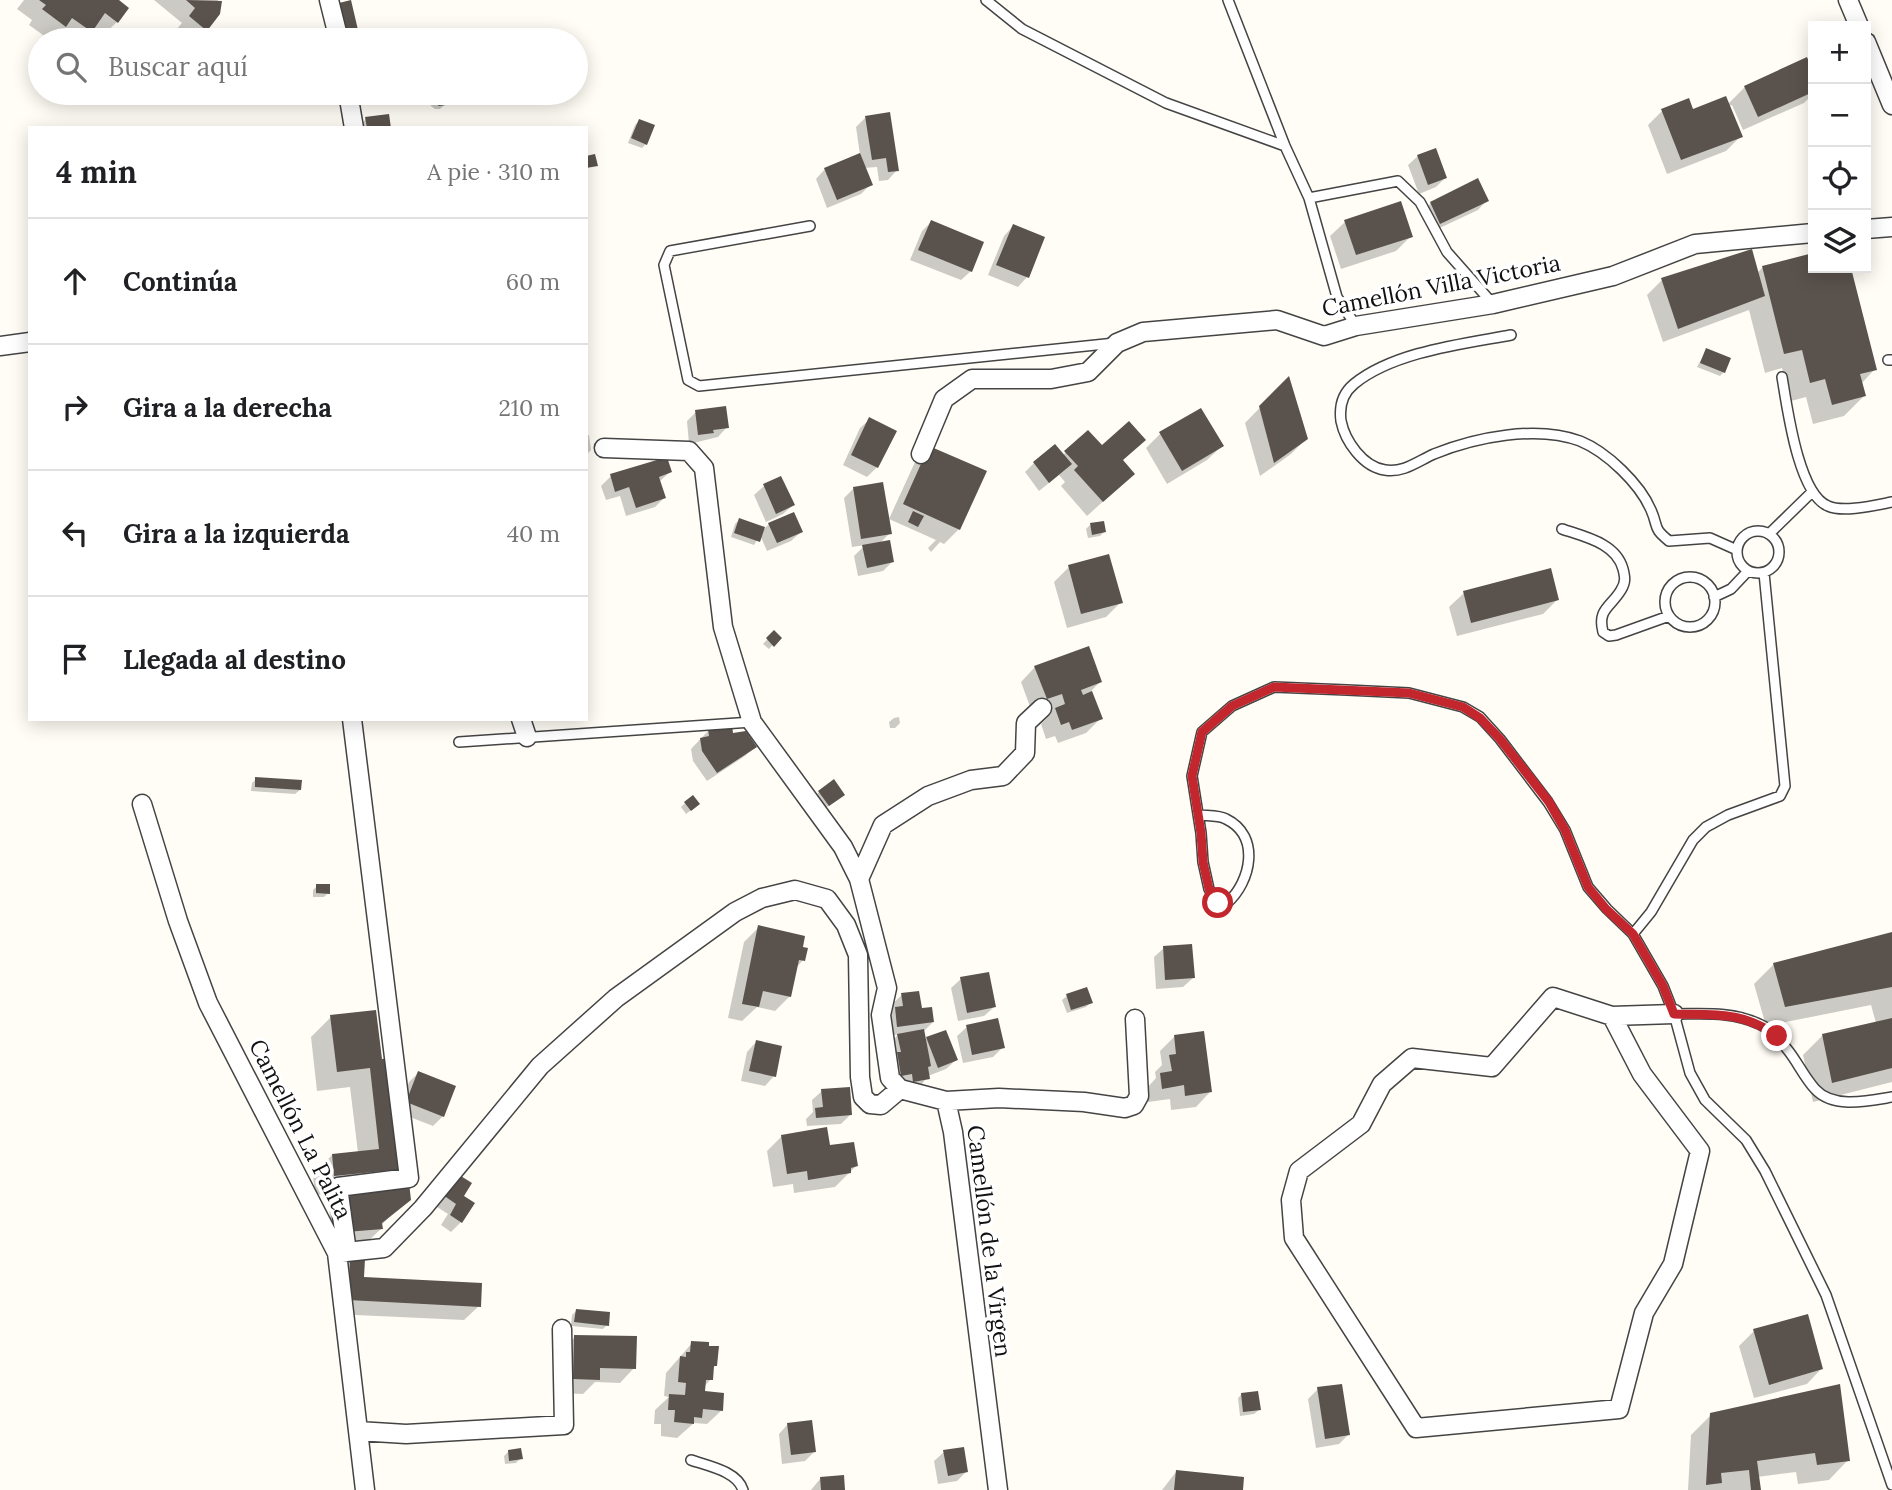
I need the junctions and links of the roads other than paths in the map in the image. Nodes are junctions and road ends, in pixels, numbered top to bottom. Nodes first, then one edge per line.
1 (329, 0) edge
2 (986, 0) edge
3 (1228, 0) edge
4 (1848, 0) edge
5 (1857, 21) edge
6 (336, 28) edge
7 (1871, 52) edge
8 (1888, 85) edge
9 (350, 105) edge
10 (1892, 105) edge
11 (354, 126) edge
12 (1285, 146) junction
13 (1309, 198) junction
14 (810, 226) dead end
15 (1892, 227) edge
16 (1871, 229) edge
17 (1808, 233) edge
18 (1493, 304) junction
19 (1356, 326) junction
20 (1511, 335) dead end
21 (28, 342) edge
22 (1116, 343) junction
23 (0, 346) edge
24 (1782, 377) dead end
25 (604, 448) dead end
26 (921, 454) dead end
27 (1812, 492) junction
28 (1892, 502) edge
29 (1562, 529) dead end
30 (1769, 534) junction
31 (1737, 550) junction
32 (1748, 571) junction
33 (1764, 573) junction
34 (1714, 597) junction
35 (1669, 616) junction
36 (1042, 708) dead end
37 (352, 721) edge
38 (522, 721) edge
39 (752, 722) junction
40 (527, 737) junction
41 (459, 742) dead end
42 (142, 804) dead end
43 (1199, 815) junction
44 (859, 879) junction
45 (1633, 934) junction
46 (1674, 1014) junction
47 (1612, 1016) junction
48 (1135, 1018) dead end
49 (900, 1089) junction
50 (1892, 1097) edge
51 (946, 1101) junction
52 (342, 1253) junction
53 (562, 1329) dead end
54 (358, 1432) junction
55 (691, 1460) dead end
56 (1892, 1485) edge
57 (365, 1490) edge
58 (743, 1490) edge
59 (998, 1490) edge

1 - 6 street
2 - 12 lane
3 - 12 lane
4 - 5 street
7 - 8 street
8 - 10 street
9 - 11 street
12 - 13 lane
13 - 18 lane
13 - 19 lane
14 - 22 lane
15 - 16 street
17 - 18 street, Camellón Villa Victoria
18 - 19 street, Camellón Villa Victoria
19 - 22 street, Camellón Villa Victoria
20 - 31 lane
21 - 23 street
22 - 26 street, Camellón Villa Victoria
24 - 27 lane
25 - 39 street
27 - 28 lane
27 - 30 lane
29 - 35 lane
30 - 31 lane
30 - 33 lane
31 - 32 lane
32 - 33 lane
32 - 34 lane
33 - 45 lane
34 - 35 lane
34 - 35 lane
36 - 44 street
37 - 52 street
38 - 40 street
39 - 40 lane
39 - 44 street
40 - 41 lane
42 - 52 street, Camellón La Palita
43 - 43 lane
43 - 45 lane
44 - 49 street
45 - 46 lane
46 - 47 street
46 - 50 lane
46 - 56 lane
47 - 47 street
48 - 51 street
49 - 51 street, Camellón de la Virgen
49 - 52 street
51 - 59 street, Camellón de la Virgen
52 - 54 street, Camellón La Palita
53 - 54 street
54 - 57 street, Camellón La Palita
55 - 58 lane

